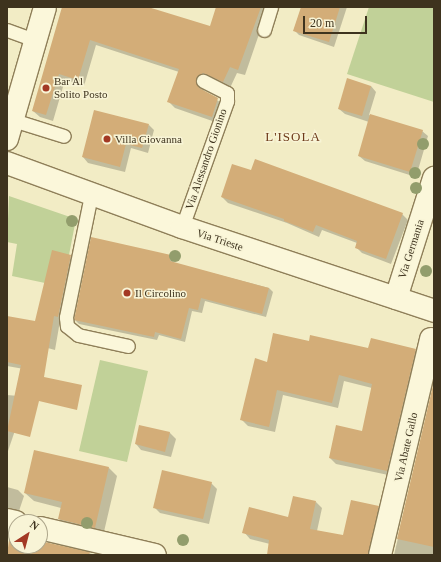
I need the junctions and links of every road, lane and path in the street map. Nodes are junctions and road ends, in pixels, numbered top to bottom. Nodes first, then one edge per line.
1 (45, 7) edge
2 (271, 7) edge
3 (7, 30) edge
4 (264, 30) dead end
5 (35, 40) junction
6 (203, 81) dead end
7 (10, 129) edge
8 (64, 136) dead end
9 (7, 163) edge
10 (434, 178) edge
11 (91, 195) junction
12 (182, 227) junction
13 (396, 298) junction
14 (434, 311) edge
15 (431, 339) dead end
16 (128, 346) dead end
17 (48, 530) edge
18 (116, 551) edge
19 (155, 555) edge
20 (380, 555) edge

1 - 5 street
2 - 4 lane
3 - 5 lane
5 - 7 street
6 - 12 lane, Via Alessandro Gionino
7 - 8 lane
9 - 11 street, Via Trieste
10 - 13 street, Via Germania
11 - 12 street, Via Trieste
11 - 16 lane
12 - 13 street, Via Trieste
13 - 14 street, Via Trieste
15 - 20 street, Via Abate Gallo
17 - 18 street
18 - 19 street

